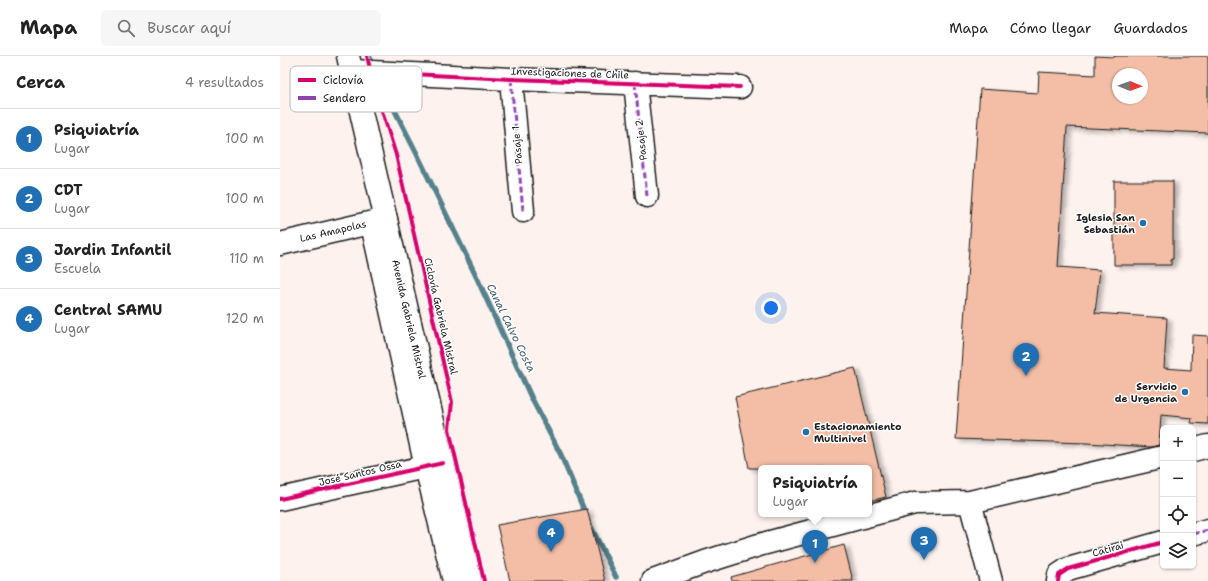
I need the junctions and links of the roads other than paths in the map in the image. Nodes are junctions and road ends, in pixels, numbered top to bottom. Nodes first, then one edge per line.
1 (334, 56) edge
2 (350, 64) edge
3 (337, 66) edge
4 (371, 66) edge
5 (422, 71) edge
6 (511, 79) junction
7 (635, 83) junction
8 (740, 86) dead end
9 (349, 112) edge
10 (359, 112) edge
11 (647, 196) dead end
12 (523, 211) dead end
13 (379, 221) junction
14 (280, 244) edge
15 (1208, 446) edge
16 (1196, 449) edge
17 (1160, 457) edge
18 (434, 465) junction
19 (280, 500) edge
20 (970, 502) junction
21 (872, 515) edge
22 (863, 517) edge
23 (1208, 530) edge
24 (1196, 533) edge
25 (1160, 543) edge
26 (1059, 578) edge
27 (454, 581) edge
28 (470, 581) edge
29 (654, 581) edge
30 (991, 581) edge

1 - 3 street, Avenida Gabriela Mistral
2 - 4 street, Investigaciones de Chile
5 - 6 street, Investigaciones de Chile
6 - 7 street, Investigaciones de Chile
6 - 12 street, Pasaje 1
7 - 8 street, Investigaciones de Chile
7 - 11 street, Pasaje 2
9 - 13 street, Avenida Gabriela Mistral
10 - 13 street, Avenida Gabriela Mistral
13 - 14 street, Las Amapolas
13 - 18 street, Avenida Gabriela Mistral
15 - 16 street
17 - 20 street
18 - 19 street, José Santos Ossa
18 - 27 street, Avenida Gabriela Mistral
18 - 28 street, Avenida Gabriela Mistral
20 - 21 street
20 - 30 street
22 - 29 street
23 - 24 street
25 - 26 street, Catirai

